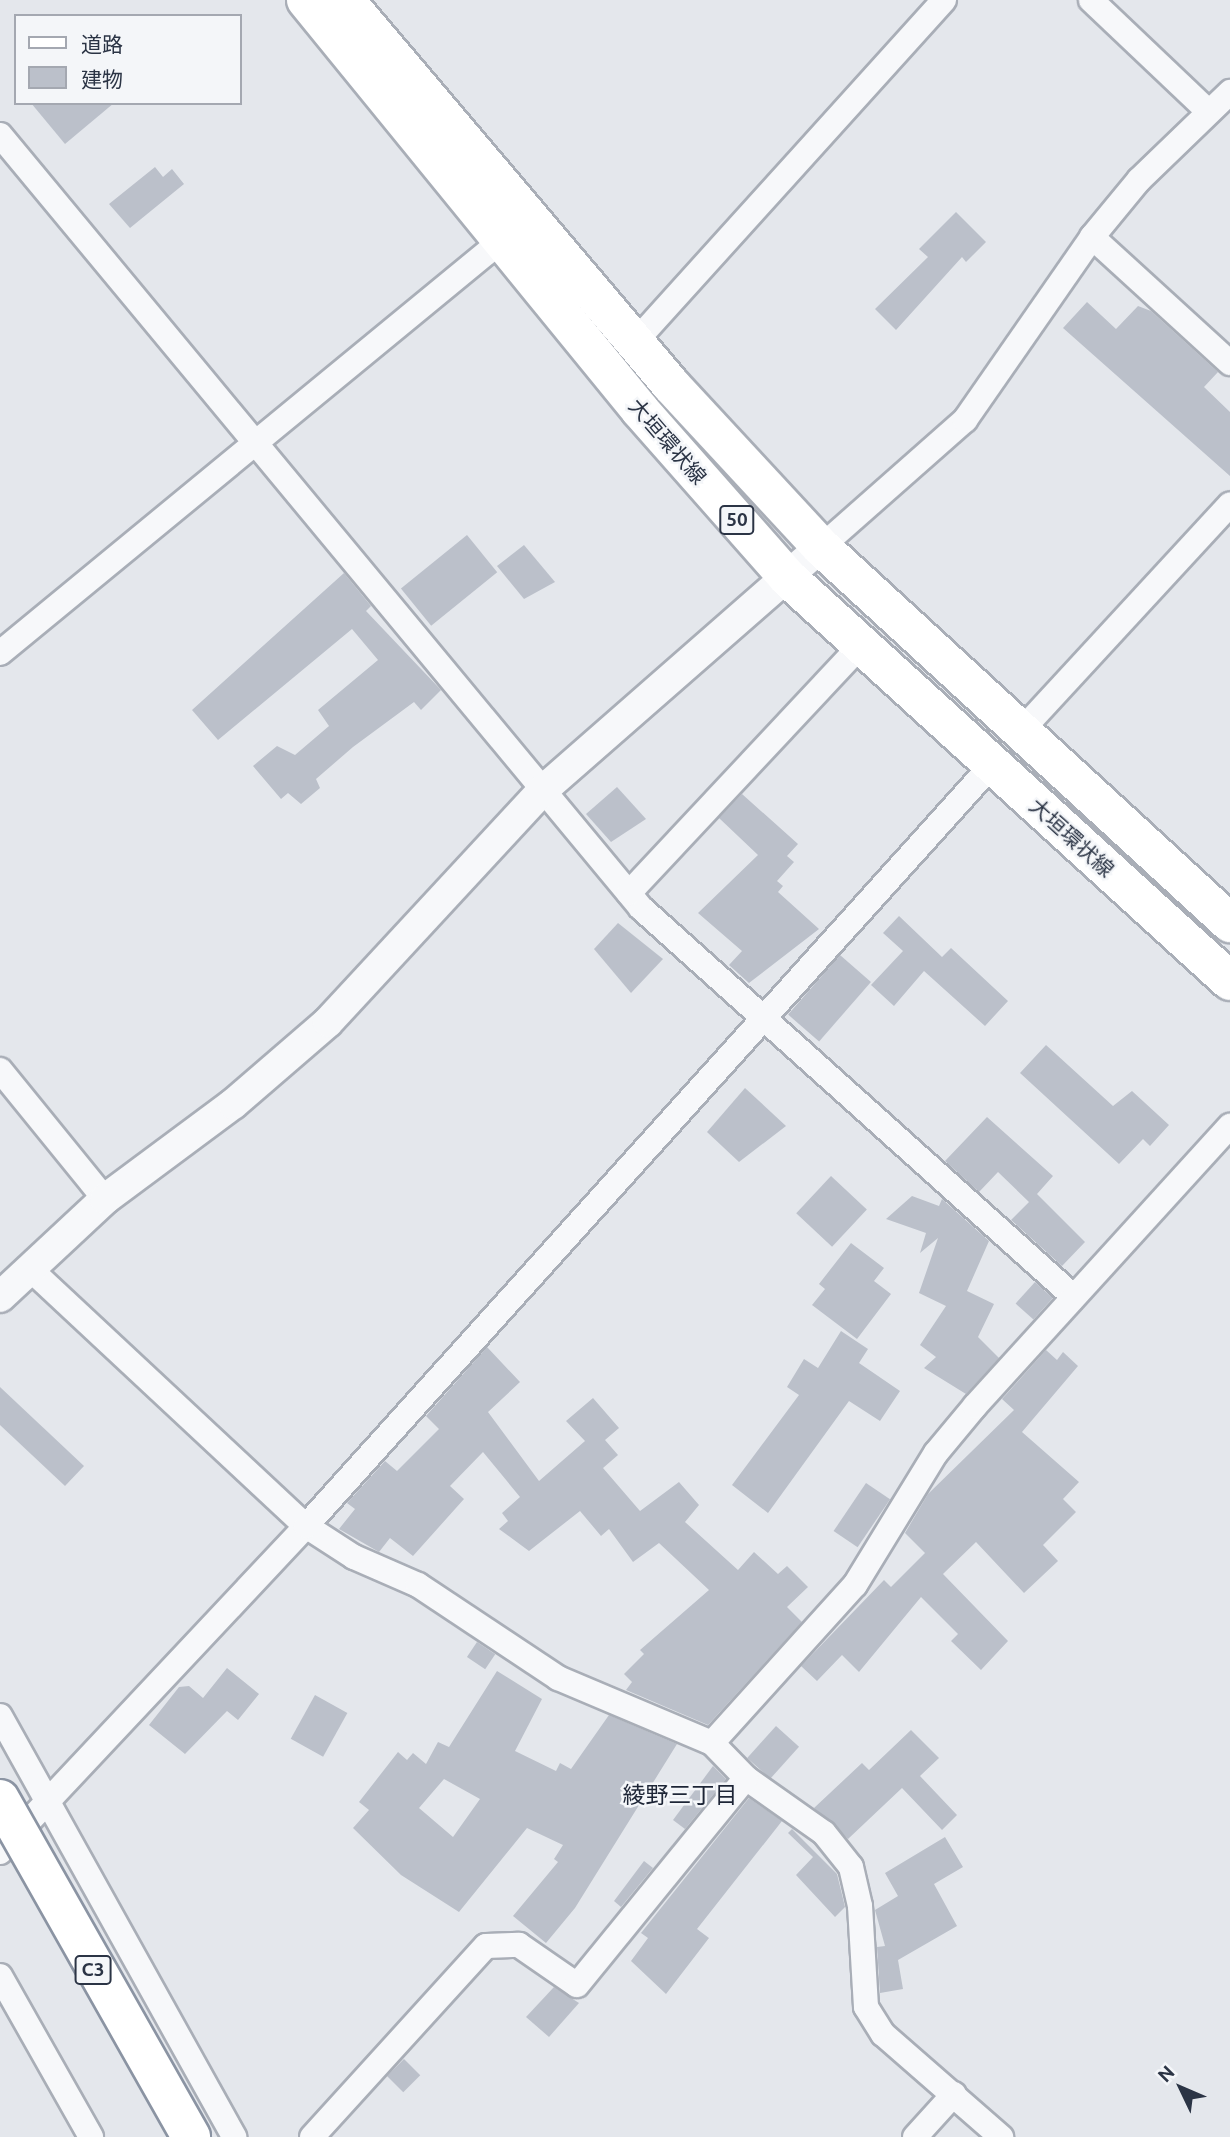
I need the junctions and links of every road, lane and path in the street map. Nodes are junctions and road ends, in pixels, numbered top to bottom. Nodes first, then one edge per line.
1 (306, 0) edge
2 (345, 0) edge
3 (944, 0) edge
4 (1091, 0) edge
5 (1230, 92) edge
6 (1208, 111) junction
7 (0, 135) edge
8 (1092, 237) junction
9 (502, 240) junction
10 (635, 342) junction
11 (1230, 363) edge
12 (253, 439) junction
13 (1230, 504) edge
14 (821, 547) junction
15 (788, 578) junction
16 (861, 645) junction
17 (0, 653) edge
18 (1019, 733) junction
19 (992, 765) junction
20 (542, 791) junction
21 (629, 892) junction
22 (1230, 923) edge
23 (1230, 981) edge
24 (766, 1018) junction
25 (0, 1070) edge
26 (1230, 1126) edge
27 (105, 1199) junction
28 (29, 1268) junction
29 (0, 1297) edge
30 (1074, 1297) junction
31 (306, 1526) junction
32 (0, 1716) edge
33 (712, 1743) junction
34 (746, 1778) junction
35 (0, 1800) edge
36 (44, 1803) junction
37 (0, 1853) edge
38 (0, 1976) edge
39 (954, 2094) junction
40 (91, 2137) edge
41 (191, 2137) edge
42 (234, 2137) edge
43 (312, 2137) edge
44 (915, 2137) edge
45 (1002, 2137) edge

1 - 9 main road, 大垣環状線 / 50
2 - 10 main road, 大垣環状線 / 50
3 - 10 street
4 - 6 street
5 - 6 street
6 - 8 street
7 - 12 street
8 - 11 street
8 - 14 street
9 - 12 street
9 - 15 main road, 大垣環状線 / 50
10 - 14 main road, 大垣環状線 / 50
12 - 17 street
12 - 20 street
13 - 18 street
14 - 15 street
14 - 18 main road, 大垣環状線 / 50
15 - 16 main road, 大垣環状線 / 50
15 - 20 street
16 - 19 main road, 大垣環状線 / 50
16 - 21 street
18 - 22 main road, 大垣環状線 / 50
19 - 23 main road, 大垣環状線 / 50
19 - 24 street
20 - 21 street
20 - 27 street
21 - 24 street
24 - 30 street
24 - 31 street
25 - 27 street
26 - 30 street
27 - 28 street
28 - 29 street
28 - 31 street
30 - 33 street
31 - 33 street
31 - 36 street
32 - 36 street
33 - 34 street
34 - 39 street
34 - 43 street
35 - 41 main road, C3, bridge
36 - 37 street
36 - 42 street
38 - 40 street
39 - 44 street
39 - 45 street

